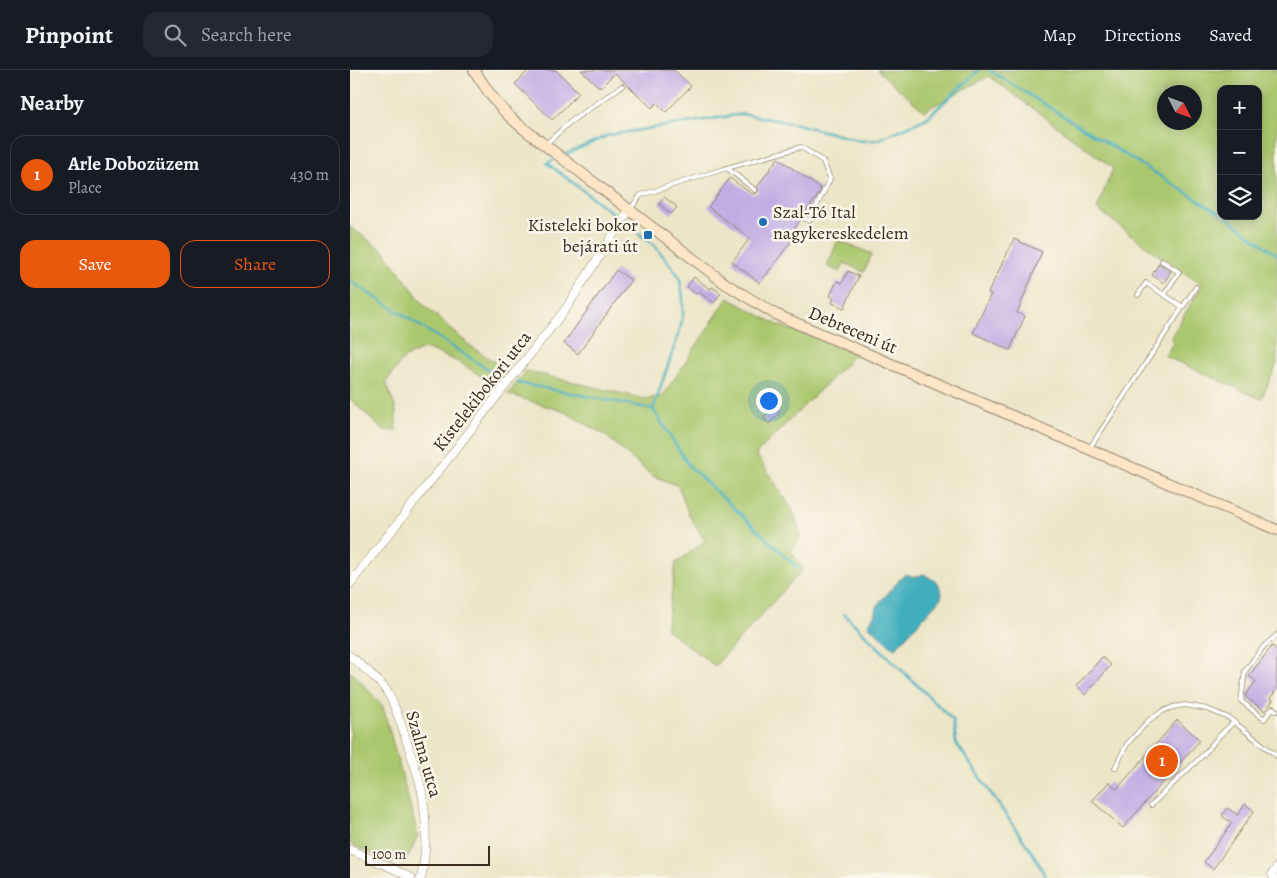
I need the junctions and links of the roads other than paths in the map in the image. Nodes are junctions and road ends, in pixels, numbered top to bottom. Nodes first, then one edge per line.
1 (474, 70) edge
2 (622, 86) dead end
3 (544, 145) junction
4 (727, 168) junction
5 (755, 190) dead end
6 (629, 210) junction
7 (802, 217) dead end
8 (1162, 261) dead end
9 (1196, 287) dead end
10 (1138, 295) dead end
11 (1164, 295) junction
12 (1183, 307) junction
13 (1089, 449) junction
14 (1277, 530) edge
15 (350, 584) edge
16 (1277, 635) edge
17 (1273, 639) junction
18 (1277, 642) edge
19 (350, 656) edge
20 (1277, 711) edge
21 (1234, 722) junction
22 (1277, 756) edge
23 (1115, 768) dead end
24 (1150, 805) dead end
25 (350, 850) edge
26 (410, 878) edge
27 (421, 878) edge

1 - 3 street, Debreceni út
2 - 3 lane
3 - 6 street, Debreceni út
4 - 5 lane
4 - 6 lane
4 - 7 lane
6 - 13 street, Debreceni út
6 - 15 street, Kistelekibokori utca
8 - 11 lane
9 - 12 lane
10 - 11 lane
11 - 12 lane
12 - 13 lane
13 - 14 street, Debreceni út
16 - 17 lane
17 - 18 lane
17 - 20 lane
19 - 27 street, Szalma utca
21 - 22 lane
21 - 23 lane
21 - 24 lane
25 - 26 street

